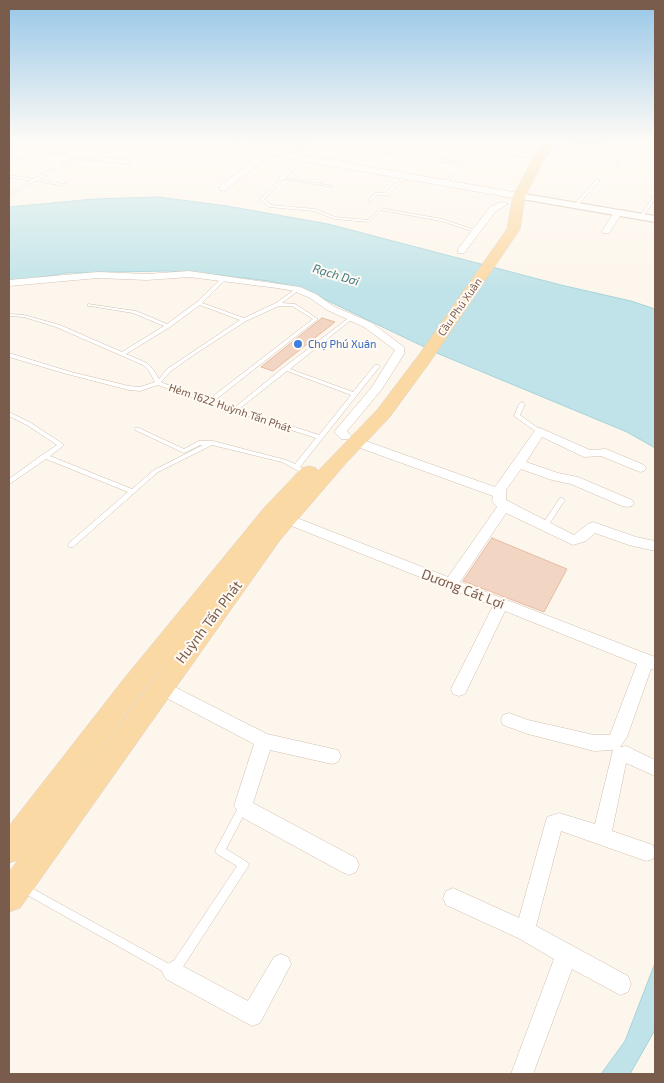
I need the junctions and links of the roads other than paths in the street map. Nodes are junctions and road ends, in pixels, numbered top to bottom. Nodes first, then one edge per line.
1 (268, 193) edge
2 (387, 193) edge
3 (487, 193) edge
4 (513, 193) edge
5 (514, 193) edge
6 (587, 193) edge
7 (655, 197) edge
8 (510, 198) junction
9 (370, 200) dead end
10 (576, 206) junction
11 (618, 213) junction
12 (641, 217) junction
13 (655, 219) edge
14 (476, 231) junction
15 (606, 231) dead end
16 (461, 252) dead end
17 (224, 279) junction
18 (9, 283) edge
19 (297, 289) junction
20 (199, 303) junction
21 (278, 304) junction
22 (90, 305) dead end
23 (9, 315) edge
24 (350, 318) junction
25 (244, 320) junction
26 (168, 326) junction
27 (122, 354) junction
28 (12, 356) edge
29 (418, 357) joint
30 (9, 362) edge
31 (377, 366) dead end
32 (285, 369) junction
33 (158, 383) junction
34 (354, 394) junction
35 (209, 402) junction
36 (522, 404) dead end
37 (235, 410) junction
38 (9, 414) edge
39 (137, 429) dead end
40 (540, 432) junction
41 (320, 438) junction
42 (351, 439) junction
43 (212, 443) junction
44 (44, 456) junction
45 (517, 463) junction
46 (640, 468) dead end
47 (302, 470) junction
48 (9, 482) edge
49 (132, 491) junction
50 (501, 500) junction
51 (562, 500) dead end
52 (627, 503) dead end
53 (279, 516) junction
54 (544, 527) junction
55 (71, 545) dead end
56 (655, 546) edge
57 (451, 584) junction
58 (501, 604) junction
59 (651, 662) edge
60 (161, 687) junction
61 (459, 689) dead end
62 (509, 720) dead end
63 (264, 741) junction
64 (332, 756) dead end
65 (655, 768) edge
66 (243, 806) junction
67 (602, 835) junction
68 (9, 849) edge
69 (646, 852) dead end
70 (348, 865) dead end
71 (12, 887) edge
72 (453, 898) dead end
73 (525, 931) junction
74 (567, 953) junction
75 (280, 964) dead end
76 (173, 972) junction
77 (620, 984) dead end
78 (522, 1074) edge

1 - 14 lane
2 - 9 lane
3 - 8 main road
4 - 8 main road
5 - 8 main road
6 - 10 lane
7 - 12 lane
8 - 10 street
8 - 14 street
8 - 29 main road, Cầu Phú Xuân
10 - 11 street
11 - 12 street
11 - 15 street
12 - 13 street
14 - 16 street
17 - 18 street
17 - 19 street
17 - 20 lane
19 - 21 lane
19 - 24 street
20 - 25 lane
20 - 26 lane
21 - 25 lane
21 - 35 lane
22 - 26 lane
23 - 27 lane, Hẻm 1622 Huỳnh Tấn Phát
24 - 32 lane
24 - 42 street
25 - 33 lane
26 - 27 lane
27 - 33 lane, Hẻm 1622 Huỳnh Tấn Phát
28 - 30 lane
28 - 33 lane
29 - 42 main road, Huỳnh Tấn Phát
31 - 34 lane, Huỳnh Tấn Phát
32 - 34 lane
32 - 37 lane
33 - 35 lane, Hẻm 1622 Huỳnh Tấn Phát
34 - 41 lane, Huỳnh Tấn Phát
35 - 37 lane, Hẻm 1622 Huỳnh Tấn Phát
36 - 40 lane
37 - 41 lane, Hẻm 1622 Huỳnh Tấn Phát
38 - 44 lane
39 - 43 lane
40 - 45 street
40 - 46 street
41 - 47 lane, Huỳnh Tấn Phát
42 - 47 main road, Huỳnh Tấn Phát
42 - 50 street
42 - 53 main road, Huỳnh Tấn Phát
43 - 47 lane
43 - 49 lane
44 - 48 lane
44 - 49 lane
45 - 50 street
45 - 52 street
47 - 53 main road, Huỳnh Tấn Phát
49 - 55 lane
50 - 54 street
50 - 57 street
51 - 54 lane
53 - 57 street, Dương Cát Lợi
53 - 60 main road, Huỳnh Tấn Phát
53 - 68 main road, Huỳnh Tấn Phát
54 - 56 street
57 - 58 street, Dương Cát Lợi
58 - 59 street, Dương Cát Lợi
58 - 61 street
59 - 62 street
60 - 63 street
60 - 71 main road, Huỳnh Tấn Phát
63 - 64 street
63 - 66 street
65 - 67 street
66 - 70 street
66 - 76 lane
67 - 69 street
67 - 73 street
71 - 76 lane
72 - 73 street
73 - 74 street
74 - 77 street
74 - 78 street
75 - 76 street

